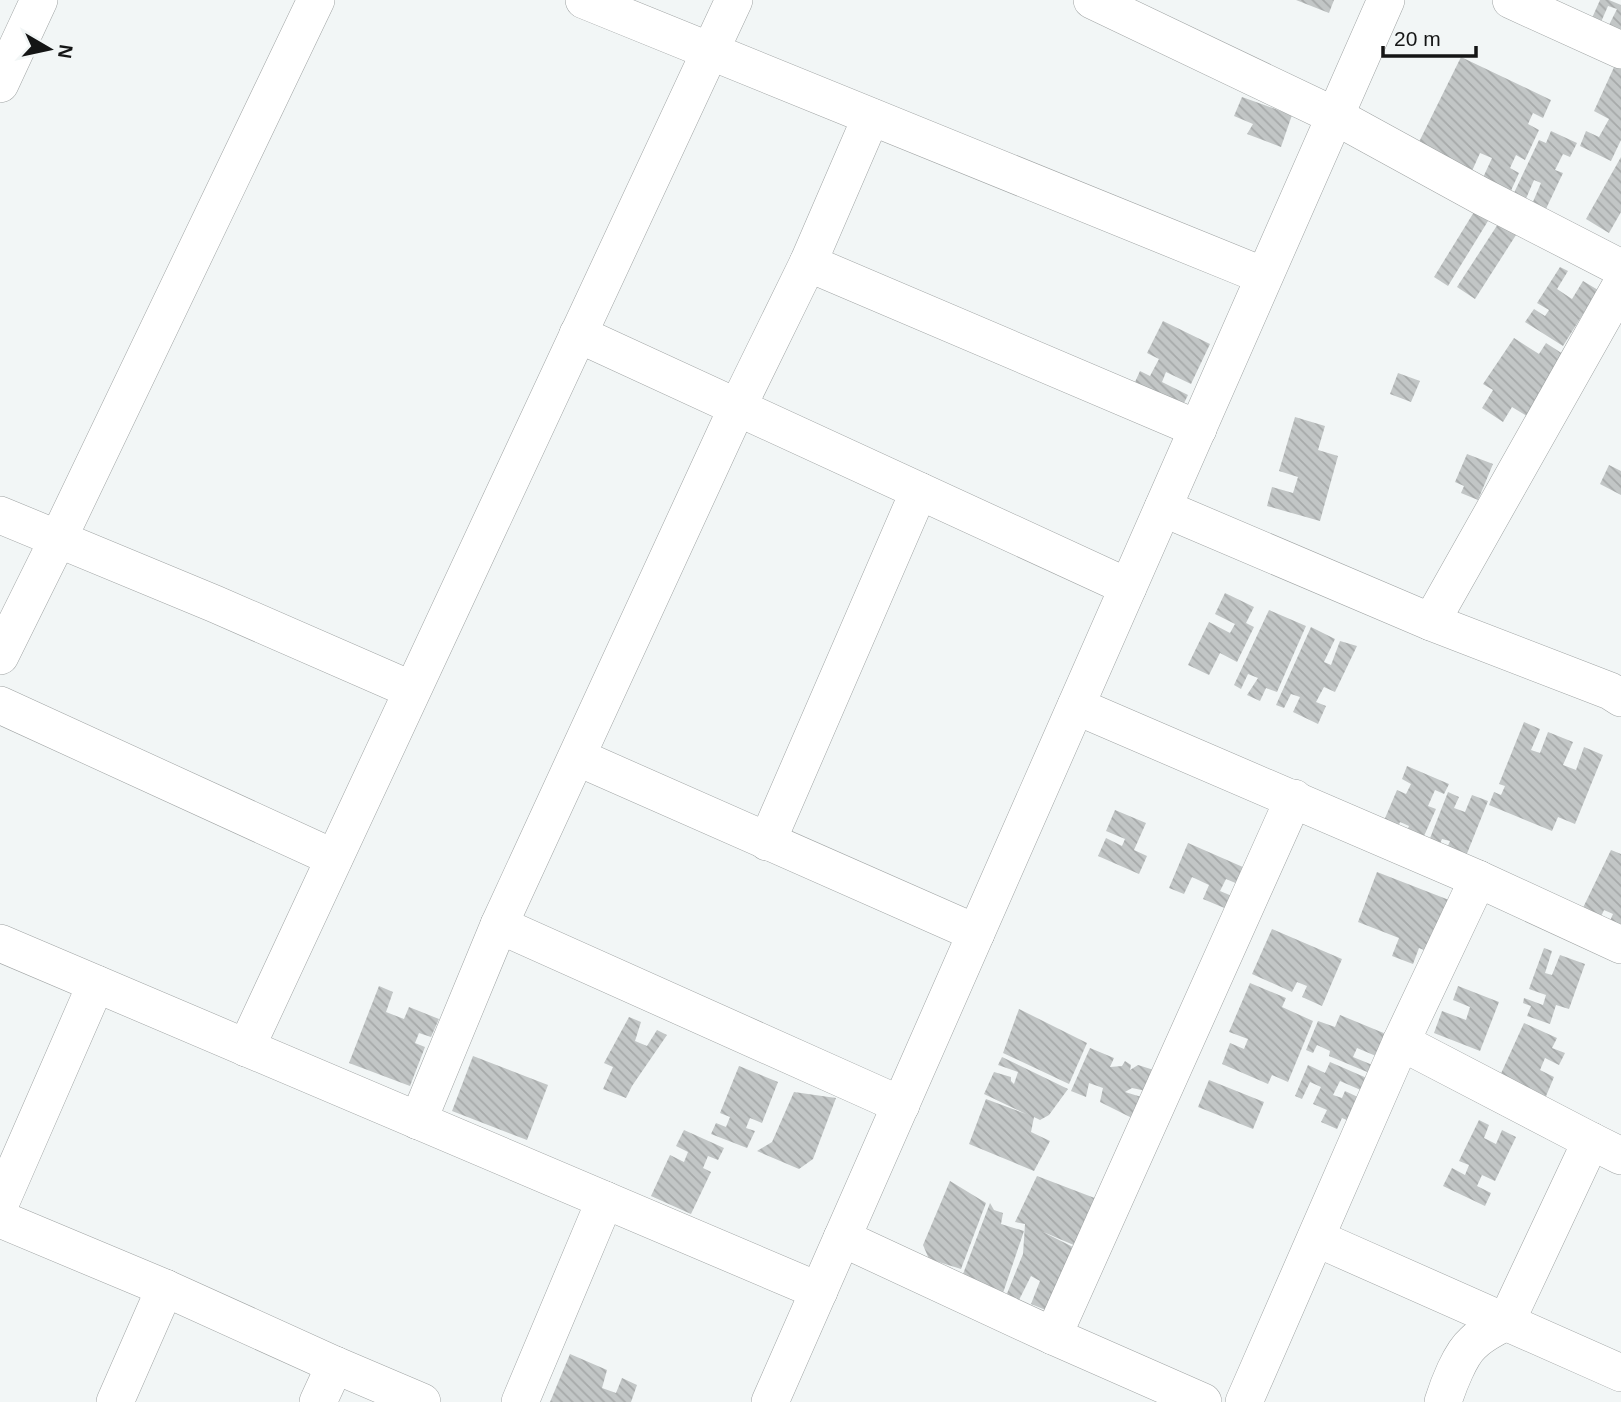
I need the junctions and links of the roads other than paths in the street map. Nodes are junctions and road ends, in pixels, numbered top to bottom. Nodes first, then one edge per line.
1 (316, 0) edge
2 (584, 0) edge
3 (734, 0) edge
4 (1092, 0) edge
5 (1386, 0) edge
6 (1511, 0) edge
7 (29, 4) edge
8 (1621, 50) edge
9 (710, 51) junction
10 (0, 84) edge
11 (1335, 116) junction
12 (871, 117) junction
13 (808, 263) junction
14 (1621, 268) edge
15 (1264, 276) junction
16 (1621, 285) edge
17 (578, 334) junction
18 (737, 408) junction
19 (1198, 429) junction
20 (919, 491) junction
21 (1163, 508) junction
22 (0, 515) edge
23 (58, 539) junction
24 (1128, 587) junction
25 (1431, 622) junction
26 (0, 656) edge
27 (1617, 685) edge
28 (412, 690) junction
29 (0, 705) edge
30 (1076, 706) junction
31 (577, 757) junction
32 (1294, 798) junction
33 (767, 842) junction
34 (334, 858) junction
35 (1478, 879) junction
36 (499, 925) junction
37 (976, 933) junction
38 (0, 943) edge
39 (1621, 945) edge
40 (96, 984) junction
41 (1401, 1042) junction
42 (246, 1048) junction
43 (901, 1105) junction
44 (418, 1121) junction
45 (1606, 1149) edge
46 (605, 1200) junction
47 (0, 1204) edge
48 (0, 1219) edge
49 (842, 1238) junction
50 (1316, 1238) junction
51 (165, 1287) junction
52 (819, 1291) junction
53 (1506, 1322) junction
54 (1053, 1336) junction
55 (335, 1365) junction
56 (1621, 1373) edge
57 (772, 1401) edge
58 (116, 1402) edge
59 (318, 1402) edge
60 (422, 1402) edge
61 (520, 1402) edge
62 (1203, 1402) edge
63 (1244, 1402) edge
64 (1443, 1402) edge

1 - 23 street
2 - 9 street
3 - 9 street
4 - 11 street
5 - 11 street
6 - 8 street
7 - 10 street
9 - 12 street
9 - 17 street
11 - 14 street
11 - 15 street
12 - 13 street
12 - 15 street
13 - 18 street
13 - 19 street
15 - 19 street
16 - 25 street
17 - 18 street
17 - 28 street
18 - 20 street
18 - 31 street
19 - 21 street
20 - 24 street
20 - 33 street
21 - 24 street
21 - 25 street
22 - 23 street
23 - 26 street
23 - 28 street
24 - 30 street
25 - 27 street
28 - 34 street
29 - 34 street
30 - 32 street
30 - 37 street
31 - 33 street
31 - 36 street
32 - 35 street
32 - 54 street
33 - 37 street
34 - 42 street
35 - 39 street
35 - 41 street
36 - 43 street
36 - 44 street
37 - 43 street
38 - 40 street
40 - 42 street
40 - 47 street
41 - 45 street
41 - 50 street
42 - 44 street
43 - 49 street
44 - 46 street
45 - 53 street
46 - 52 street
46 - 61 street
48 - 51 street
49 - 52 street
49 - 54 street
50 - 53 street
50 - 63 street
51 - 55 street
51 - 58 street
52 - 57 street
53 - 56 street
53 - 64 street
54 - 62 street
55 - 59 street
55 - 60 street

